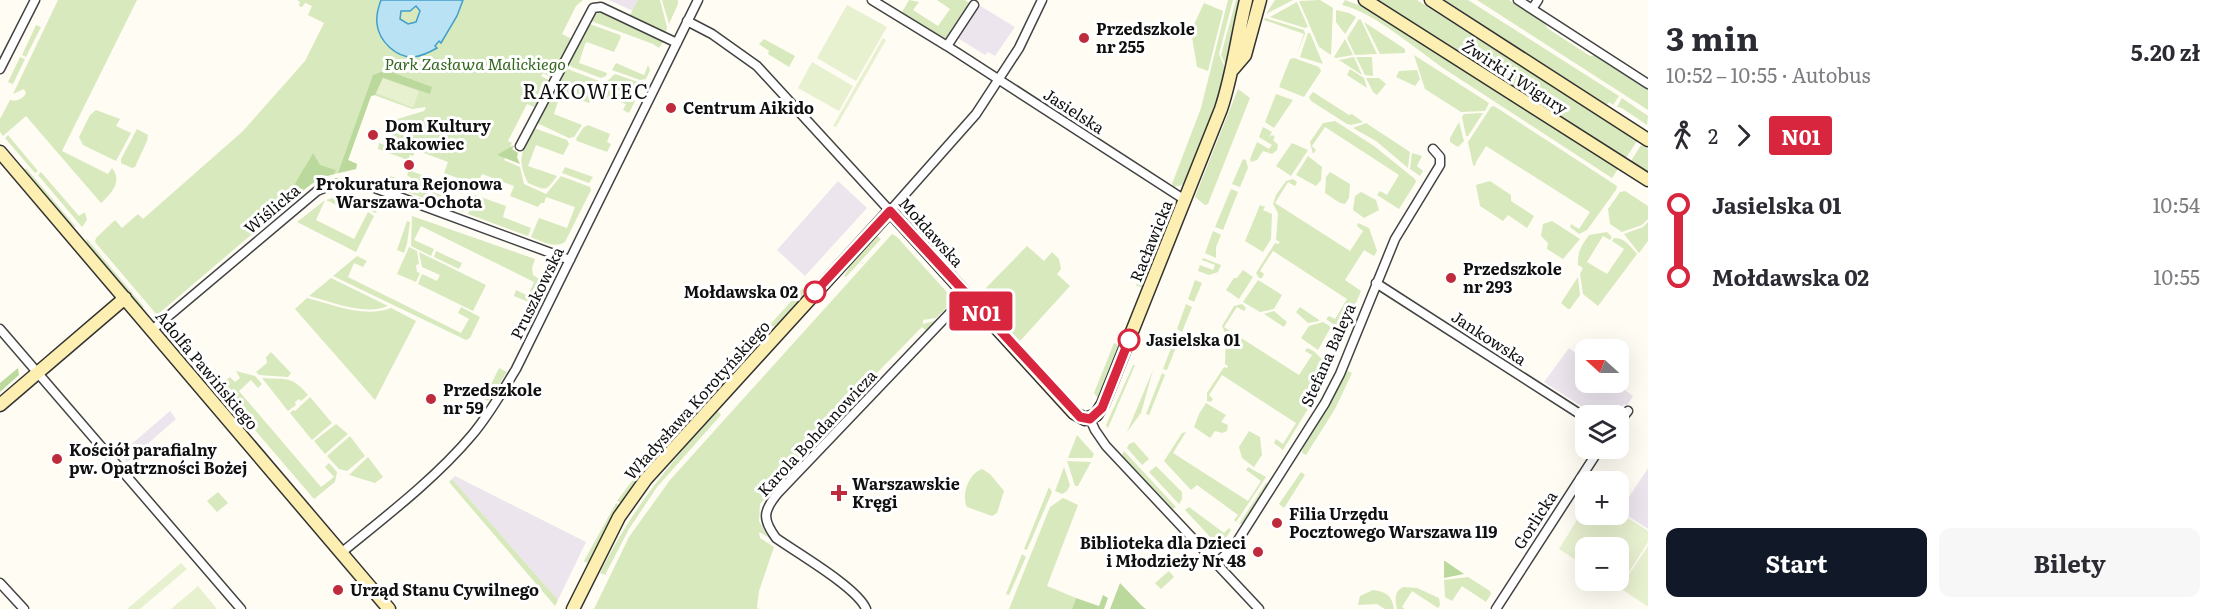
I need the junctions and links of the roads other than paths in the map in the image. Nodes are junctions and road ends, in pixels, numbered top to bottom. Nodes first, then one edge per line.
1 (35, 0) edge
2 (698, 0) edge
3 (872, 0) edge
4 (1042, 0) edge
5 (1246, 0) edge
6 (1260, 0) edge
7 (1365, 0) edge
8 (1431, 0) edge
9 (1518, 0) edge
10 (1538, 0) edge
11 (974, 5) dead end
12 (1532, 9) junction
13 (687, 21) junction
14 (676, 43) junction
15 (948, 46) junction
16 (0, 69) edge
17 (1233, 69) junction
18 (998, 80) junction
19 (1648, 84) edge
20 (1648, 140) edge
21 (520, 146) dead end
22 (1433, 149) dead end
23 (0, 152) edge
24 (1648, 180) edge
25 (1185, 200) junction
26 (890, 211) junction
27 (570, 260) junction
28 (1376, 283) junction
29 (967, 295) junction
30 (125, 298) junction
31 (0, 328) edge
32 (152, 330) junction
33 (37, 373) junction
34 (0, 405) edge
35 (1575, 411) edge
36 (1090, 419) junction
37 (1593, 459) edge
38 (341, 553) junction
39 (1216, 563) junction
40 (0, 583) edge
41 (24, 609) edge
42 (241, 609) edge
43 (389, 609) edge
44 (573, 609) edge
45 (866, 609) edge
46 (1259, 609) edge
47 (1496, 609) edge

1 - 16 street
2 - 13 street, Pruszkowska
3 - 15 street, Jasielska
4 - 18 street, Władysława Korotyńskiego
5 - 17 street, Racławicka
6 - 17 street, Racławicka
7 - 24 street, Żwirki i Wigury
8 - 20 street, Żwirki i Wigury
9 - 12 street
10 - 12 street
11 - 15 street
12 - 19 street
13 - 14 street, Pruszkowska
13 - 26 street, Mołdawska
14 - 21 street
14 - 27 street, Pruszkowska
15 - 18 street, Jasielska
17 - 25 street, Racławicka
18 - 25 street, Jasielska
18 - 26 street, Władysława Korotyńskiego
22 - 28 street, Stefana Baleya
23 - 30 street, Adolfa Pawińskiego
25 - 36 street, Racławicka
26 - 29 street, Mołdawska
26 - 44 street, Władysława Korotyńskiego
27 - 32 street, Wiślicka
27 - 38 street, Pruszkowska
28 - 35 street, Jankowska
28 - 39 street, Stefana Baleya
29 - 36 street, Mołdawska
29 - 45 street, Karola Bohdanowicza
30 - 32 street, Adolfa Pawińskiego
30 - 33 street
31 - 33 street
32 - 38 street, Adolfa Pawińskiego
33 - 34 street
33 - 42 street
36 - 39 street, Mołdawska
37 - 47 street, Gorlicka
38 - 43 street, Adolfa Pawińskiego
39 - 46 street, Mołdawska
40 - 41 street

